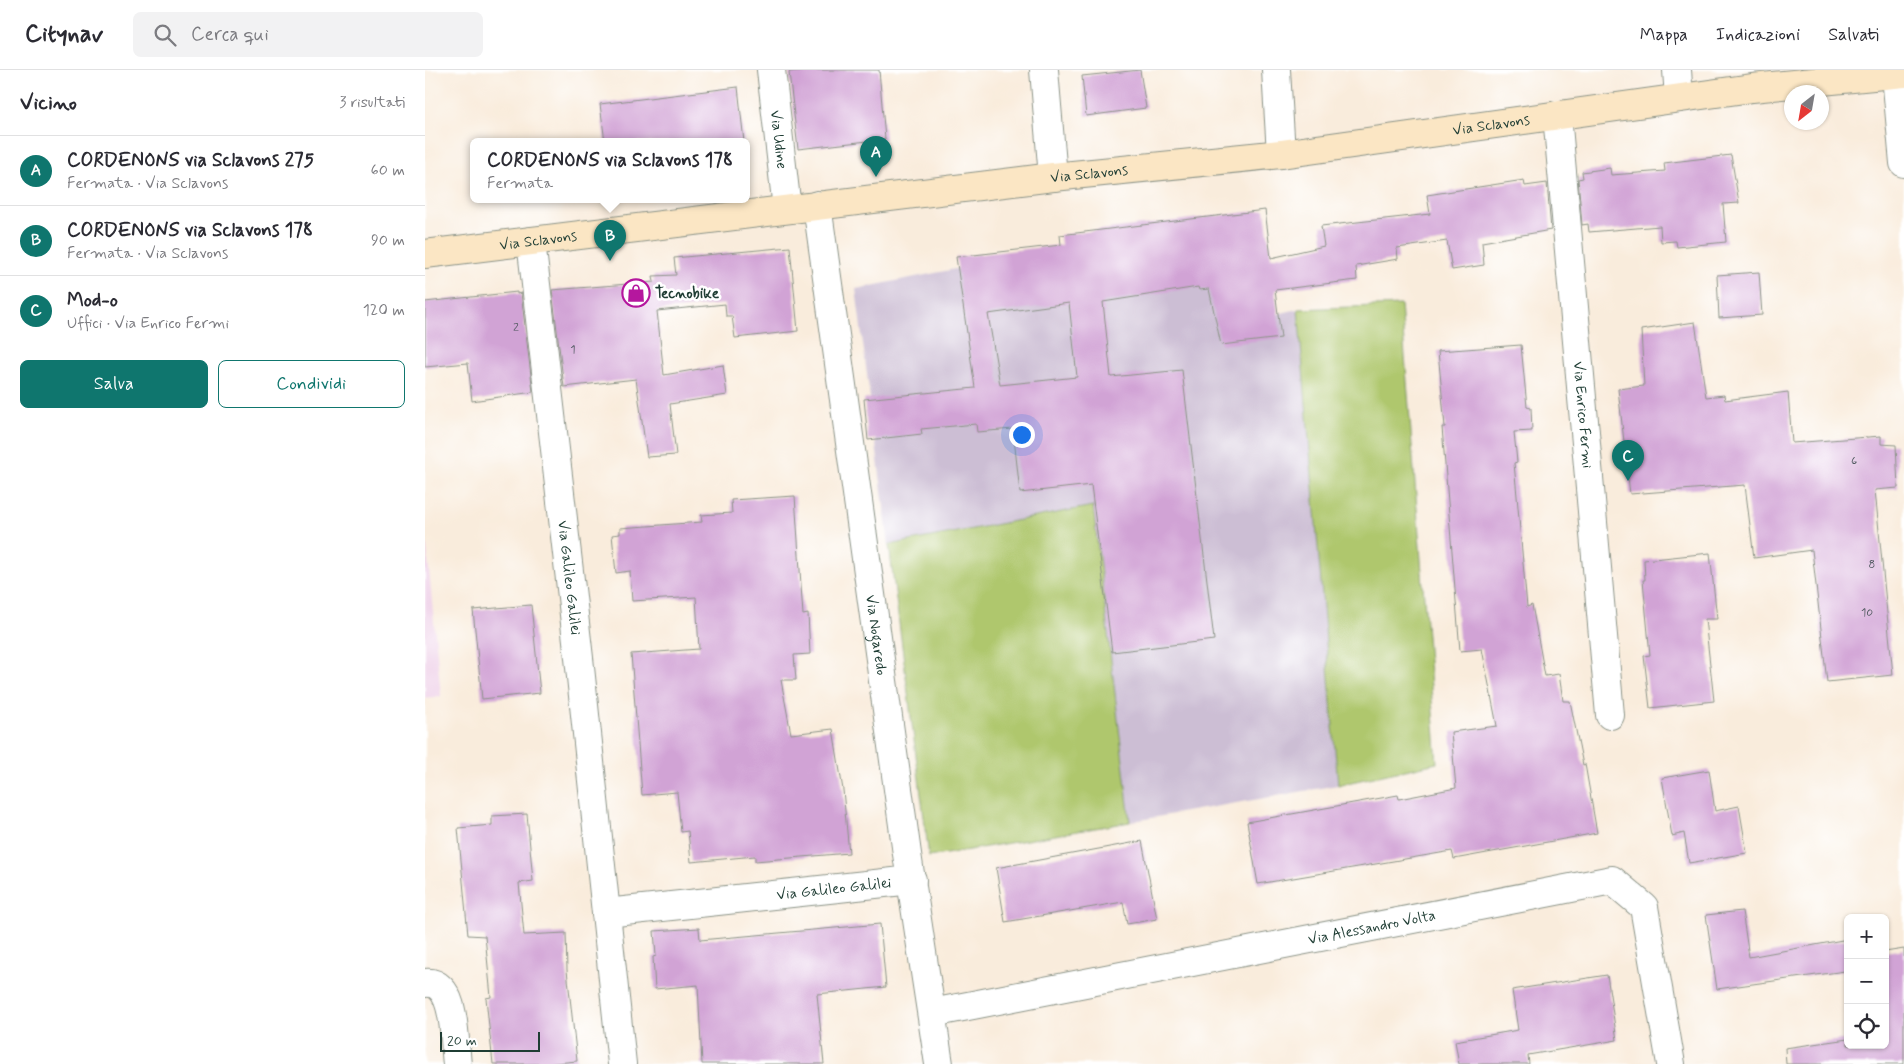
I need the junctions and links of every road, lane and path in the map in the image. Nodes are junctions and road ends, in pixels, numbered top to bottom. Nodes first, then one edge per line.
1 (771, 70) edge
2 (1044, 70) edge
3 (1276, 70) edge
4 (1677, 70) edge
5 (1900, 74) edge
6 (1679, 98) junction
7 (1557, 115) junction
8 (1281, 154) junction
9 (1904, 163) edge
10 (1053, 177) junction
11 (817, 205) junction
12 (787, 209) junction
13 (531, 241) junction
14 (425, 254) edge
15 (1609, 715) dead end
16 (912, 880) junction
17 (606, 914) junction
18 (425, 982) edge
19 (932, 1012) junction
20 (457, 1064) edge
21 (622, 1064) edge
22 (939, 1064) edge
23 (1671, 1064) edge

1 - 12 street, Via Udine
2 - 10 street
3 - 8 street
4 - 6 street
5 - 6 street, Via Sclavons
5 - 9 street
6 - 7 street, Via Sclavons
7 - 8 street, Via Sclavons
7 - 15 street, Via Enrico Fermi
8 - 10 street, Via Sclavons
10 - 11 street, Via Sclavons
11 - 12 street, Via Sclavons
11 - 16 street, Via Nogaredo
12 - 13 street, Via Sclavons
13 - 14 street, Via Sclavons
13 - 17 street, Via Galileo Galilei
16 - 17 street, Via Galileo Galilei
16 - 19 street, Via Nogaredo
17 - 21 street, Via Galileo Galilei
18 - 20 street
19 - 22 street, Via Nogaredo
19 - 23 street, Via Alessandro Volta

